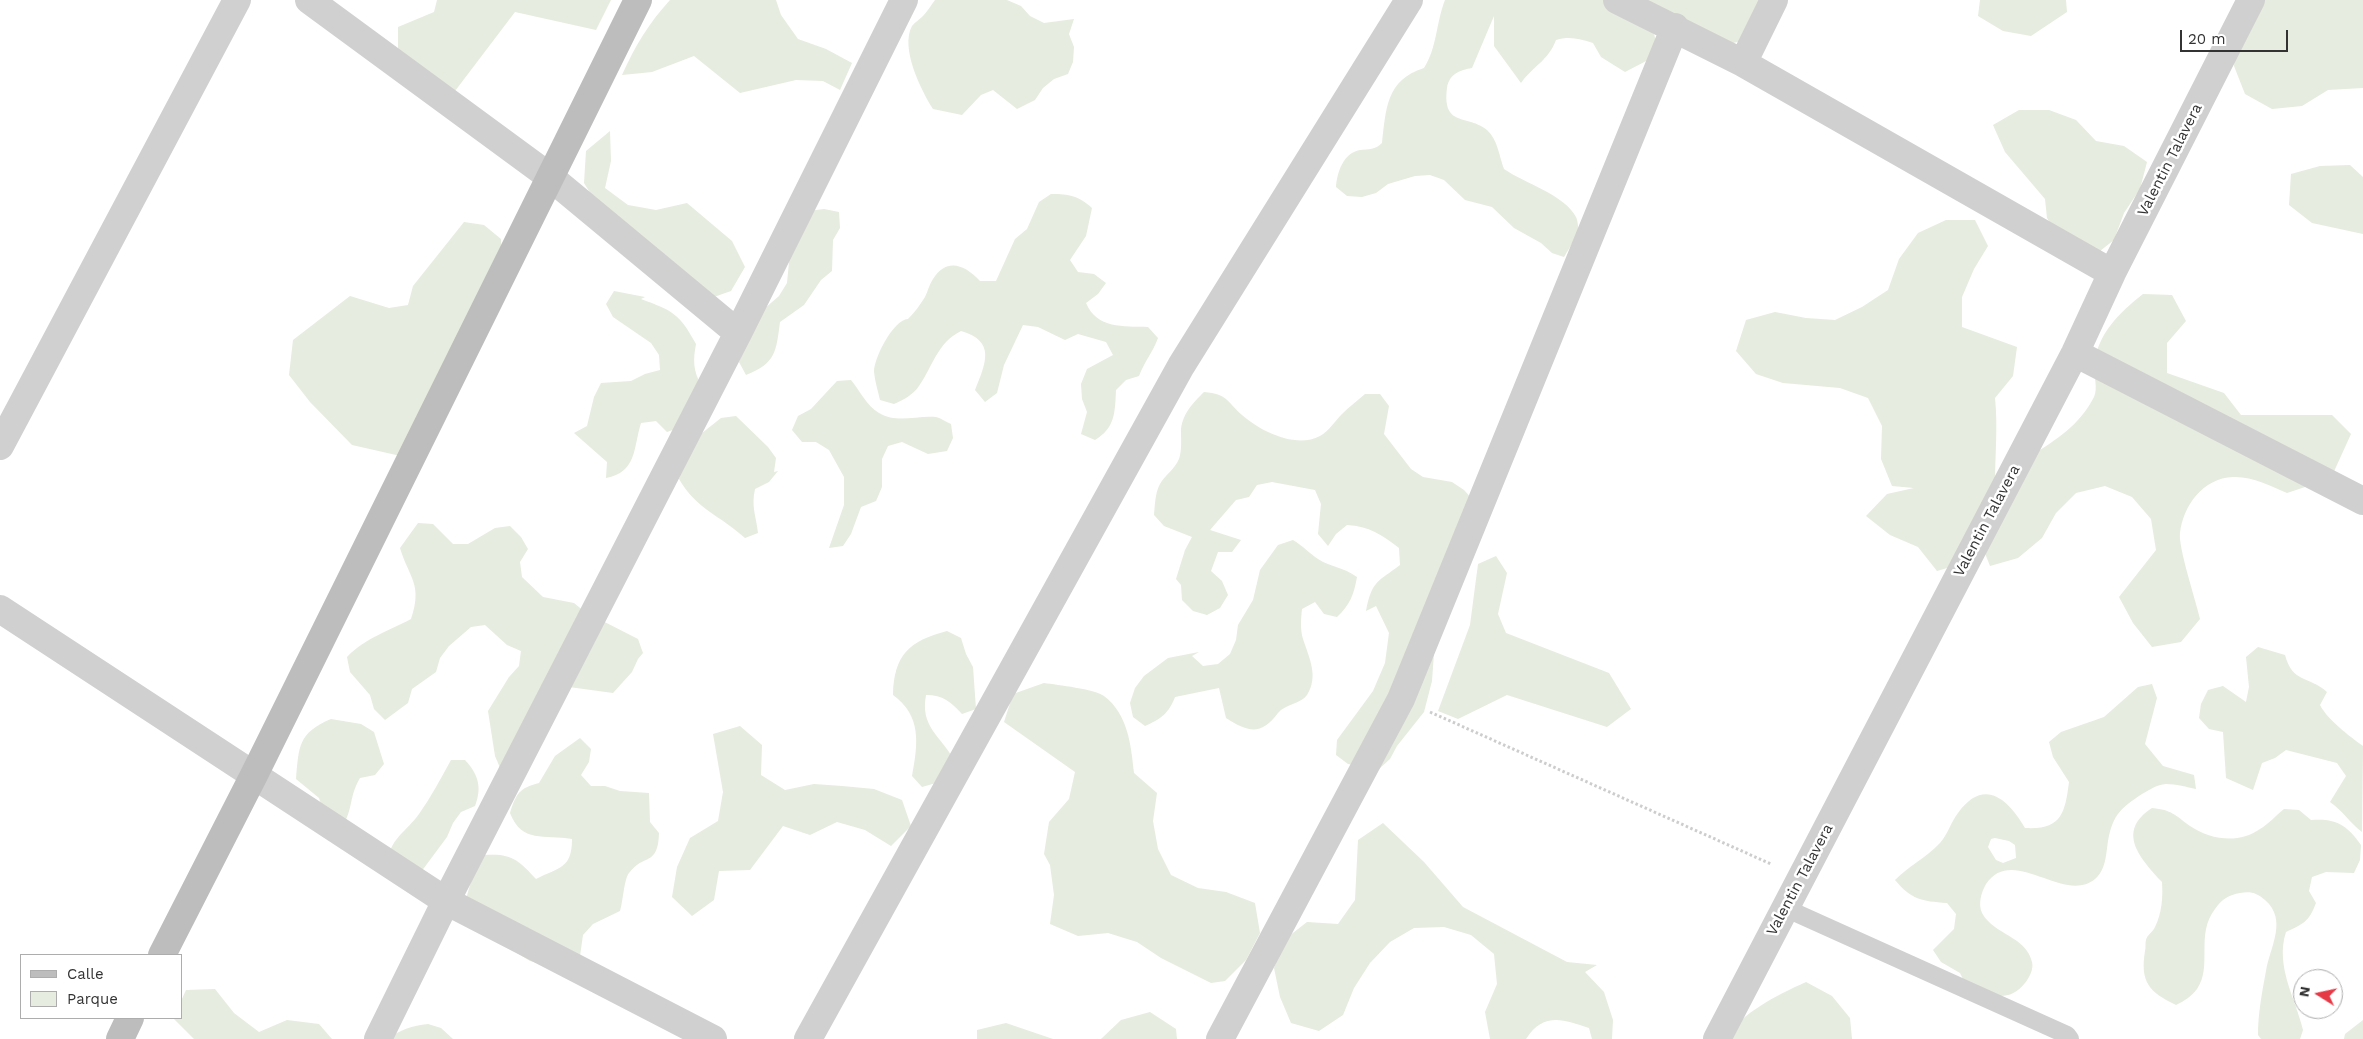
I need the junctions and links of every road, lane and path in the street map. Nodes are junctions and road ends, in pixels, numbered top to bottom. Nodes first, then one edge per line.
1 (237, 0) edge
2 (309, 0) edge
3 (638, 0) edge
4 (904, 0) edge
5 (1409, 0) edge
6 (1617, 0) edge
7 (1774, 0) edge
8 (2251, 0) edge
9 (1675, 27) junction
10 (1743, 63) junction
11 (550, 177) junction
12 (2112, 273) junction
13 (738, 333) junction
14 (2075, 353) junction
15 (0, 446) edge
16 (2363, 502) edge
17 (0, 609) edge
18 (1401, 699) junction
19 (254, 775) junction
20 (1802, 877) junction
21 (446, 901) junction
22 (1785, 908) junction
23 (163, 954) edge
24 (130, 1019) edge
25 (120, 1039) edge
26 (378, 1039) edge
27 (713, 1039) edge
28 (808, 1039) edge
29 (1220, 1039) edge
30 (1717, 1039) edge
31 (2070, 1039) edge

1 - 15 street
2 - 11 street
3 - 11 street
4 - 13 street
5 - 28 street
6 - 9 street
7 - 10 street
8 - 12 street, Valentin Talavera
9 - 10 street
9 - 18 street
10 - 12 street
11 - 13 street
11 - 19 street
12 - 14 street, Valentin Talavera
13 - 21 street
14 - 16 street
14 - 20 street, Valentin Talavera
17 - 19 street
18 - 20 path
18 - 29 street
19 - 21 street
19 - 23 street
20 - 22 street, Valentin Talavera
21 - 26 street
21 - 27 street
22 - 30 street, Valentin Talavera
22 - 31 lane
24 - 25 street

